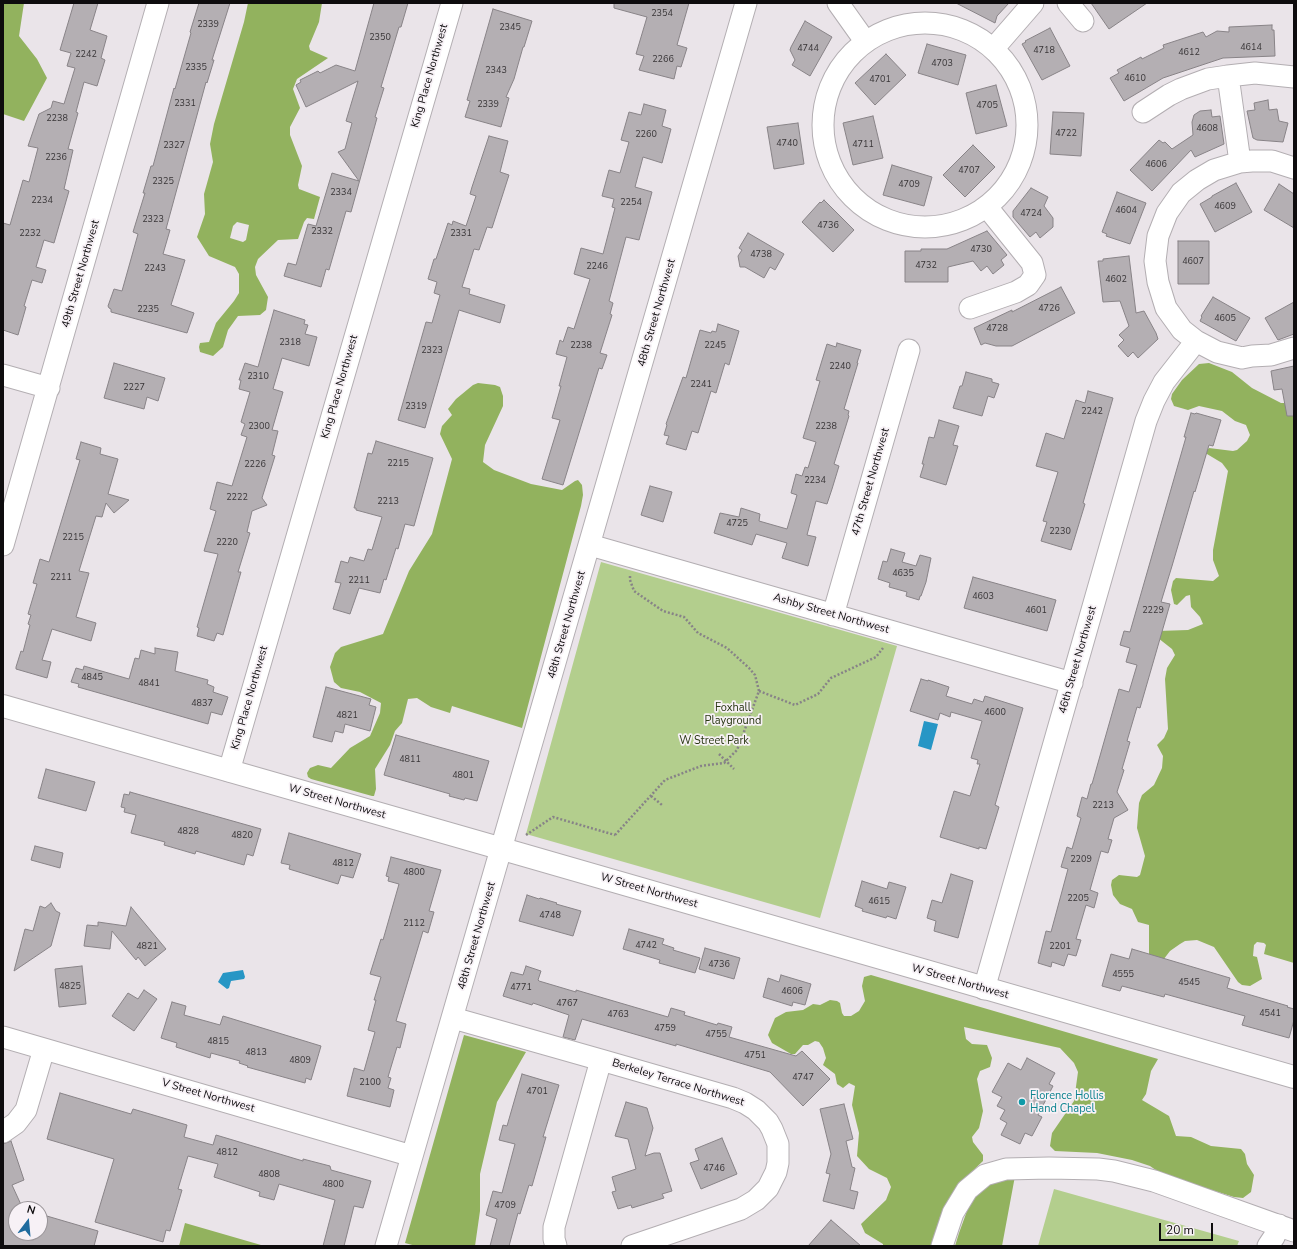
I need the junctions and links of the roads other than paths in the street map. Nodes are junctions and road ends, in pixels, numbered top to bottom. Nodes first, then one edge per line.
1 (158, 3) edge
2 (452, 3) edge
3 (746, 3) edge
4 (838, 3) edge
5 (1033, 3) edge
6 (1068, 3) edge
7 (1083, 21) dead end
8 (865, 40) junction
9 (994, 48) junction
10 (1228, 76) junction
11 (1294, 77) edge
12 (1142, 112) dead end
13 (1240, 162) junction
14 (1294, 168) edge
15 (987, 207) junction
16 (970, 308) dead end
17 (1196, 341) junction
18 (1294, 348) edge
19 (909, 350) dead end
20 (3, 375) edge
21 (49, 388) junction
22 (3, 545) edge
23 (590, 545) junction
24 (833, 615) junction
25 (1072, 684) junction
26 (3, 706) edge
27 (229, 771) junction
28 (502, 849) junction
29 (984, 989) junction
30 (453, 1018) junction
31 (3, 1037) edge
32 (44, 1049) junction
33 (601, 1060) junction
34 (1294, 1077) edge
35 (3, 1132) edge
36 (412, 1156) junction
37 (1287, 1228) edge
38 (386, 1246) edge
39 (556, 1246) edge
40 (632, 1246) edge
41 (942, 1246) edge
42 (1268, 1246) edge

1 - 21 street, 49th Street Northwest
2 - 27 street, King Place Northwest
3 - 23 street, 48th Street Northwest
4 - 8 street
5 - 9 street
6 - 7 street
8 - 9 street
8 - 15 street
9 - 15 street
10 - 11 street
10 - 12 street
10 - 13 street
13 - 14 street
13 - 17 street
15 - 16 street
17 - 18 street
17 - 25 street, 46th Street Northwest
19 - 24 street, 47th Street Northwest
20 - 21 street
21 - 22 street, 49th Street Northwest
23 - 24 street, Ashby Street Northwest
23 - 28 street, 48th Street Northwest
24 - 25 street, Ashby Street Northwest
25 - 29 street, 46th Street Northwest
26 - 27 street, W Street Northwest
27 - 28 street, W Street Northwest
28 - 29 street, W Street Northwest
28 - 30 street, 48th Street Northwest
29 - 34 street, W Street Northwest
30 - 33 street, Berkeley Terrace Northwest
30 - 36 street, 48th Street Northwest
31 - 32 street, V Street Northwest
32 - 35 street
32 - 36 street, V Street Northwest
33 - 39 street, Berkeley Terrace Northwest
33 - 40 street, Berkeley Terrace Northwest
36 - 38 street, 48th Street Northwest
37 - 41 street
37 - 42 street

